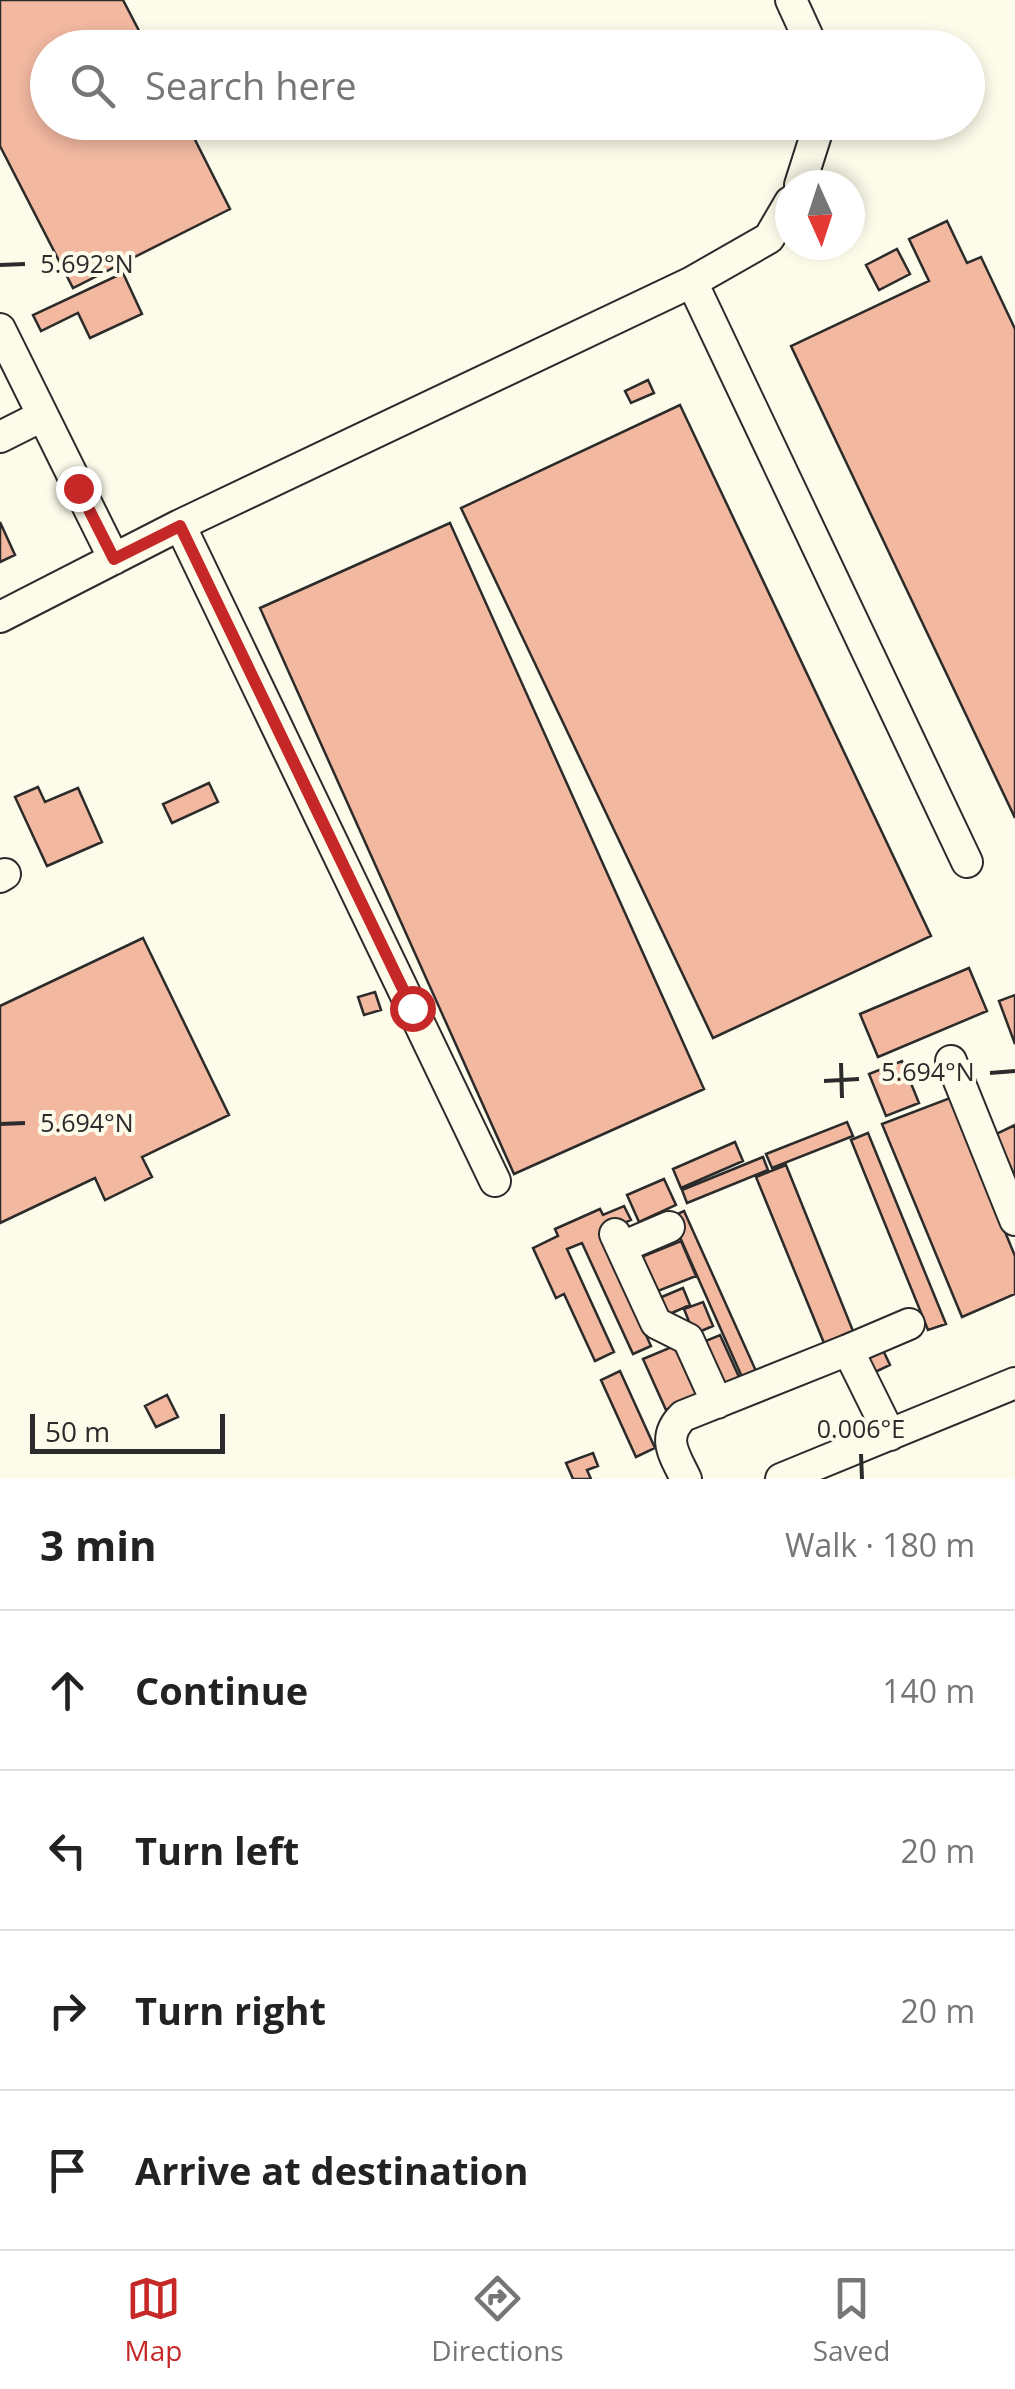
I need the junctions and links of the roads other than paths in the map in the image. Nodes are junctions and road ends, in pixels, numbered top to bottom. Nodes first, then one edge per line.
1 (791, 0) edge
2 (805, 30) edge
3 (814, 140) edge
4 (805, 170) edge
5 (775, 229) edge
6 (692, 282) junction
7 (0, 329) edge
8 (42, 416) junction
9 (0, 437) edge
10 (180, 526) junction
11 (114, 559) junction
12 (0, 617) edge
13 (968, 862) dead end
14 (951, 1061) dead end
15 (495, 1181) dead end
16 (1015, 1220) edge
17 (669, 1227) dead end
18 (909, 1324) dead end
19 (848, 1350) junction
20 (1015, 1383) edge
21 (717, 1403) junction
22 (890, 1435) junction
23 (686, 1479) edge
24 (782, 1479) edge

1 - 2 street
3 - 4 street
5 - 6 street
6 - 10 street
6 - 13 street
7 - 8 street
8 - 9 street
8 - 11 street
10 - 11 street
10 - 15 street
11 - 12 street
14 - 16 street
17 - 21 street
18 - 19 street
19 - 21 street
19 - 22 street
20 - 22 street
21 - 23 street
22 - 24 street

